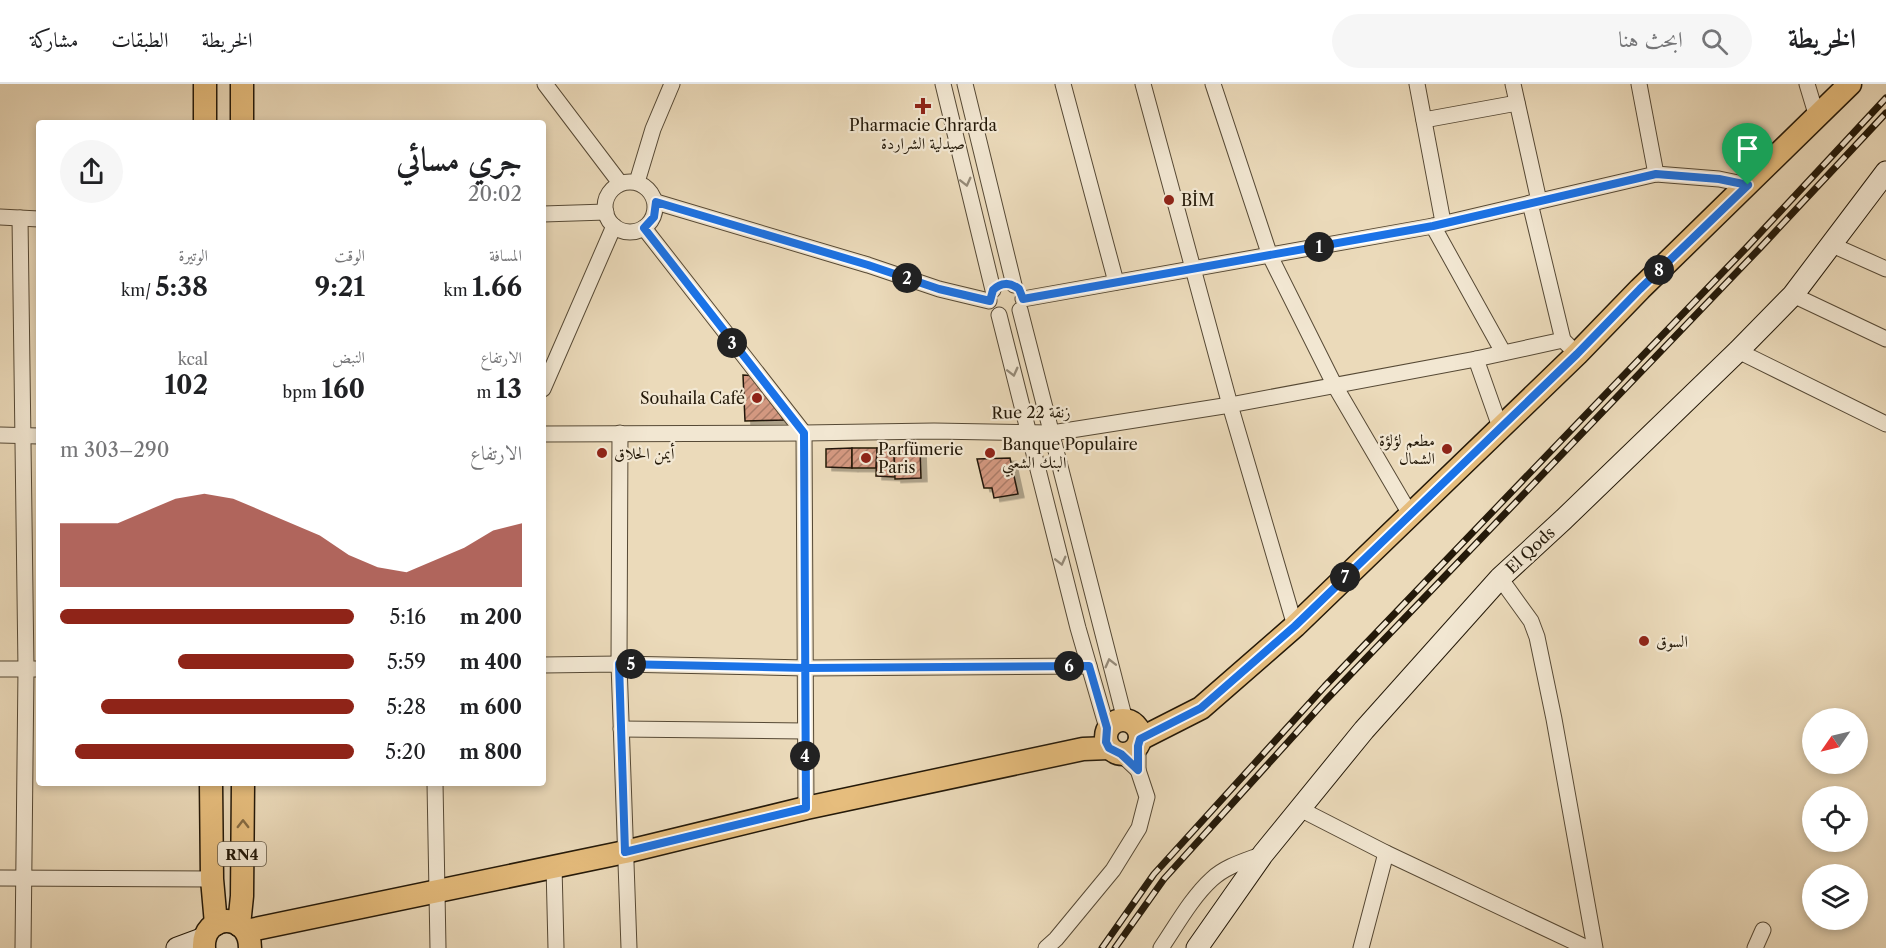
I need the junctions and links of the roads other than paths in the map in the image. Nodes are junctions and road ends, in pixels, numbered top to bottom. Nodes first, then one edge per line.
1 (205, 84) edge
2 (242, 84) edge
3 (545, 84) edge
4 (672, 84) edge
5 (943, 84) edge
6 (965, 84) edge
7 (1063, 84) edge
8 (1143, 84) edge
9 (1213, 84) edge
10 (1417, 84) edge
11 (1513, 84) edge
12 (1639, 84) edge
13 (1807, 84) edge
14 (1850, 84) edge
15 (1517, 103) junction
16 (1817, 117) junction
17 (205, 120) edge
18 (242, 120) edge
19 (1424, 120) junction
20 (1656, 174) junction
21 (637, 182) junction
22 (620, 183) junction
23 (1882, 184) edge
24 (1748, 185) junction
25 (656, 202) junction
26 (1535, 202) junction
27 (606, 212) junction
28 (546, 214) edge
29 (0, 218) edge
30 (20, 218) junction
31 (36, 219) edge
32 (1438, 224) junction
33 (614, 226) junction
34 (644, 228) junction
35 (1830, 244) junction
36 (1270, 256) junction
37 (1886, 269) edge
38 (1194, 270) junction
39 (1116, 282) junction
40 (1014, 285) junction
41 (1793, 295) junction
42 (991, 296) junction
43 (1021, 305) junction
44 (999, 315) junction
45 (1886, 339) edge
46 (1570, 347) junction
47 (1738, 351) junction
48 (1503, 352) junction
49 (1476, 358) junction
50 (546, 381) edge
51 (1335, 386) junction
52 (1230, 405) junction
53 (1886, 424) edge
54 (1500, 427) junction
55 (1029, 432) junction
56 (620, 433) junction
57 (804, 433) junction
58 (1052, 433) junction
59 (546, 434) edge
60 (0, 435) edge
61 (22, 436) junction
62 (36, 436) edge
63 (1410, 514) junction
64 (1500, 578) junction
65 (1295, 626) junction
66 (619, 664) junction
67 (546, 665) edge
68 (1089, 666) junction
69 (806, 668) junction
70 (0, 669) edge
71 (33, 669) edge
72 (621, 729) junction
73 (805, 730) junction
74 (1123, 737) junction
75 (211, 786) edge
76 (243, 786) edge
77 (435, 786) edge
78 (806, 808) junction
79 (1300, 809) junction
80 (625, 852) junction
81 (1386, 853) junction
82 (1263, 854) junction
83 (554, 866) junction
84 (24, 877) junction
85 (0, 878) edge
86 (212, 879) junction
87 (437, 891) junction
88 (1763, 930) dead end
89 (208, 937) edge
90 (247, 937) edge
91 (23, 948) edge
92 (177, 948) edge
93 (438, 948) edge
94 (556, 948) edge
95 (629, 948) edge
96 (1046, 948) edge
97 (1161, 948) edge
98 (1197, 948) edge
99 (1361, 948) edge
100 (1587, 948) edge
101 (1595, 948) edge
102 (1755, 948) edge

1 - 17 main road
2 - 18 main road
3 - 22 street
4 - 21 street
5 -> 42 street
6 - 40 street
7 - 39 street
8 - 38 street
9 - 36 street
10 - 19 street
11 - 15 street
12 - 20 street
13 - 16 street
14 - 16 main road
15 - 19 street
15 - 26 street
16 - 24 main road
19 - 32 street
20 - 24 street
20 - 26 street
21 - 22 street
21 - 25 street
22 - 27 street
23 - 35 street, El Qods
24 - 46 main road
25 - 34 street
25 - 42 street
26 - 32 street
26 - 46 street
27 - 28 street
27 - 33 street
29 - 30 street
30 - 31 street
30 - 61 street
32 - 36 street
32 - 48 street
33 - 34 street
33 - 50 street
34 - 57 street
35 - 37 street
35 - 41 street, El Qods
36 - 38 street
36 - 51 street
38 - 39 street
38 - 52 street
39 - 43 street
40 - 42 street
40 - 43 street
41 - 45 street
41 - 47 street, El Qods
42 - 44 street
43 - 44 street
43 - 58 street
44 -> 55 street
46 - 48 street, Rue 22 زنقة
46 - 54 main road
47 - 53 street
47 - 64 street, El Qods
48 - 49 street, Rue 22 زنقة
49 - 51 street, Rue 22 زنقة
49 - 54 street
51 - 52 street, Rue 22 زنقة
51 - 63 street
52 - 58 street, Rue 22 زنقة
52 - 65 street
54 - 63 main road
55 - 57 street, Rue 22 زنقة
55 - 58 street, Rue 22 زنقة
55 -> 68 street
56 - 57 street, Rue 22 زنقة
56 - 59 street, Rue 22 زنقة
56 - 66 street
57 - 69 street
74 -> 58 street
60 - 61 street
61 - 62 street
61 - 71 street
63 - 65 main road
64 - 79 street, El Qods
64 - 101 street
65 - 74 main road
66 - 67 street
66 - 69 street
66 - 72 street
68 - 69 street
68 - 74 street
69 - 73 street
70 - 71 street
71 - 84 street
72 - 73 street
72 - 80 street
73 - 78 street
74 - 78 main road
74 - 96 street
75 - 86 main road, RN4
90 -> 76 main road, RN4
77 - 87 street
78 - 80 main road
79 - 81 street
79 - 82 street, El Qods
80 - 83 main road
80 - 95 street
81 - 99 street
81 - 100 street
82 - 97 street
82 - 98 street, El Qods
83 - 87 main road
83 - 94 street
84 - 85 street
84 - 86 street
84 - 91 street
86 - 89 main road, RN4
87 - 90 main road
87 - 93 street
88 - 102 street
89 - 90 main road
89 - 92 street

